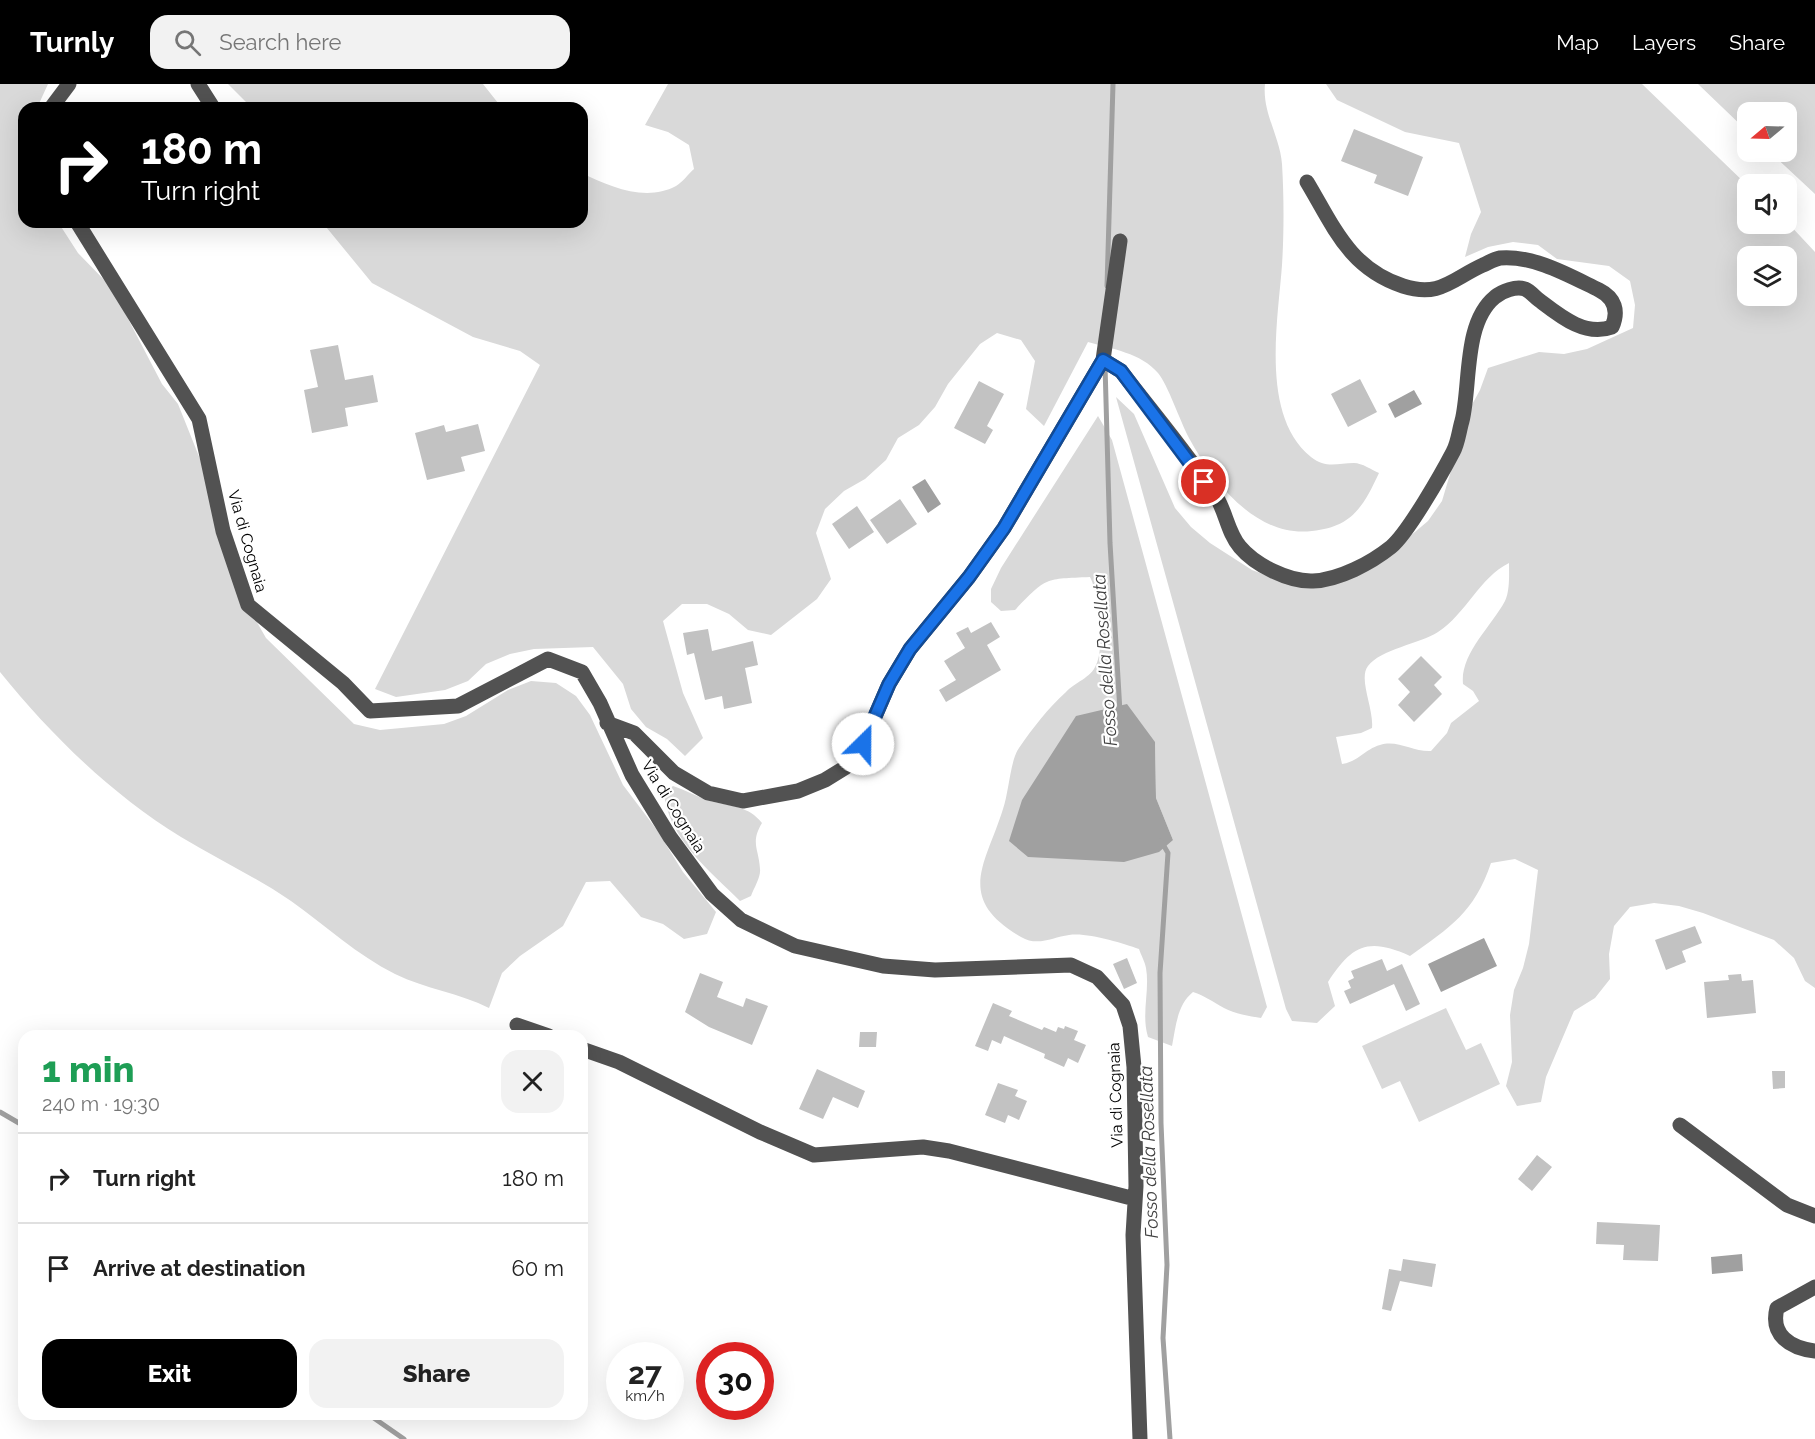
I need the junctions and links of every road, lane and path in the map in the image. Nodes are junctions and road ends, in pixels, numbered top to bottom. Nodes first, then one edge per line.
1 (69, 84) edge
2 (198, 84) edge
3 (56, 102) edge
4 (209, 102) edge
5 (1307, 182) dead end
6 (81, 228) edge
7 (1120, 241) dead end
8 (1103, 360) junction
9 (607, 723) junction
10 (517, 1025) dead end
11 (532, 1030) edge
12 (588, 1051) edge
13 (1680, 1125) dead end
14 (1134, 1199) junction
15 (1815, 1215) edge
16 (1815, 1287) edge
17 (1815, 1351) edge
18 (1140, 1439) edge

1 - 3 street
2 - 4 street
5 - 8 street
6 - 9 street, Via di Cognaia
7 - 8 street
8 - 9 street
9 - 14 street, Via di Cognaia
10 - 11 street
12 - 14 street
13 - 15 street
14 - 18 street, Via di Cognaia
16 - 17 street

